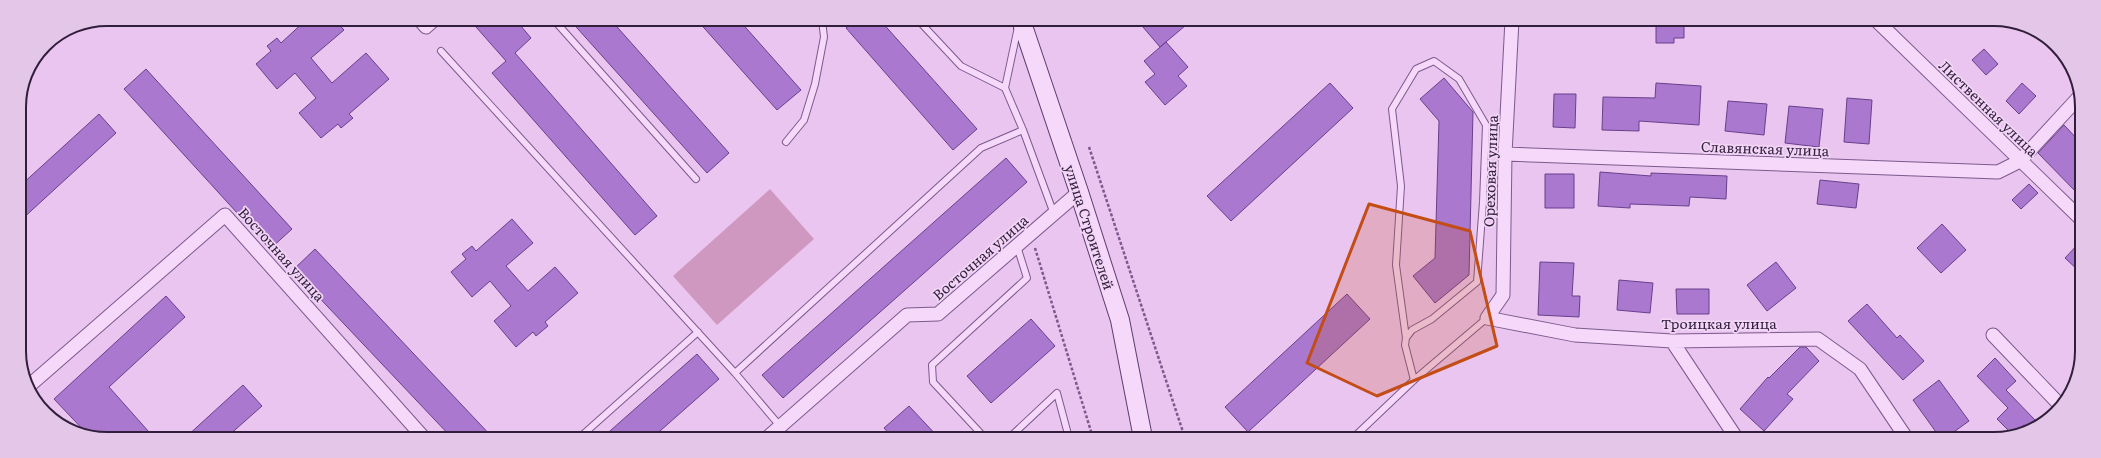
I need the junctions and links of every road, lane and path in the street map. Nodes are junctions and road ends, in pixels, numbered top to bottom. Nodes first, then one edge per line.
1 (559, 26) edge
2 (823, 26) edge
3 (924, 26) edge
4 (1020, 26) edge
5 (1023, 26) edge
6 (1512, 26) edge
7 (1883, 26) edge
8 (441, 51) dead end
9 (1004, 88) junction
10 (2074, 102) edge
11 (1024, 130) junction
12 (786, 142) dead end
13 (1089, 147) dead end
14 (1505, 154) junction
15 (2020, 161) junction
16 (696, 179) dead end
17 (1079, 192) junction
18 (2075, 213) edge
19 (1054, 214) junction
20 (1031, 234) junction
21 (1017, 246) junction
22 (1487, 318) junction
23 (698, 332) junction
24 (1993, 335) dead end
25 (1406, 338) junction
26 (1672, 341) junction
27 (735, 373) junction
28 (1414, 380) junction
29 (32, 383) edge
30 (2057, 402) edge
31 (780, 426) junction
32 (419, 432) edge
33 (586, 432) edge
34 (774, 432) edge
35 (979, 432) edge
36 (1015, 432) edge
37 (1067, 432) edge
38 (1091, 432) edge
39 (1142, 432) edge
40 (1183, 432) edge
41 (1359, 432) edge
42 (1732, 432) edge
43 (1902, 432) edge

1 - 16 lane
2 - 12 lane
3 - 9 lane
4 - 9 lane
5 - 17 main road, улица Строителей
6 - 14 street, Ореховая улица
7 - 15 street, Лиственная улица
8 - 23 lane
9 - 11 lane
10 - 15 street
11 - 19 lane
11 - 27 lane
13 - 40 path
14 - 15 street, Славянская улица
14 - 22 street, Ореховая улица
15 - 18 street, Лиственная улица
17 - 19 street, Восточная улица
17 - 39 main road, улица Строителей
19 - 20 street, Восточная улица
20 - 21 street, Восточная улица
20 - 38 path
21 - 31 street, Восточная улица
21 - 35 lane
22 - 26 street, Троицкая улица
22 - 28 lane
23 - 27 lane
23 - 33 lane
24 - 30 street
25 - 25 lane
25 - 28 lane
26 - 42 street
26 - 43 street, Троицкая улица
27 - 31 lane
28 - 41 lane
29 - 32 street, Восточная улица
31 - 34 street, Восточная улица
36 - 37 lane

